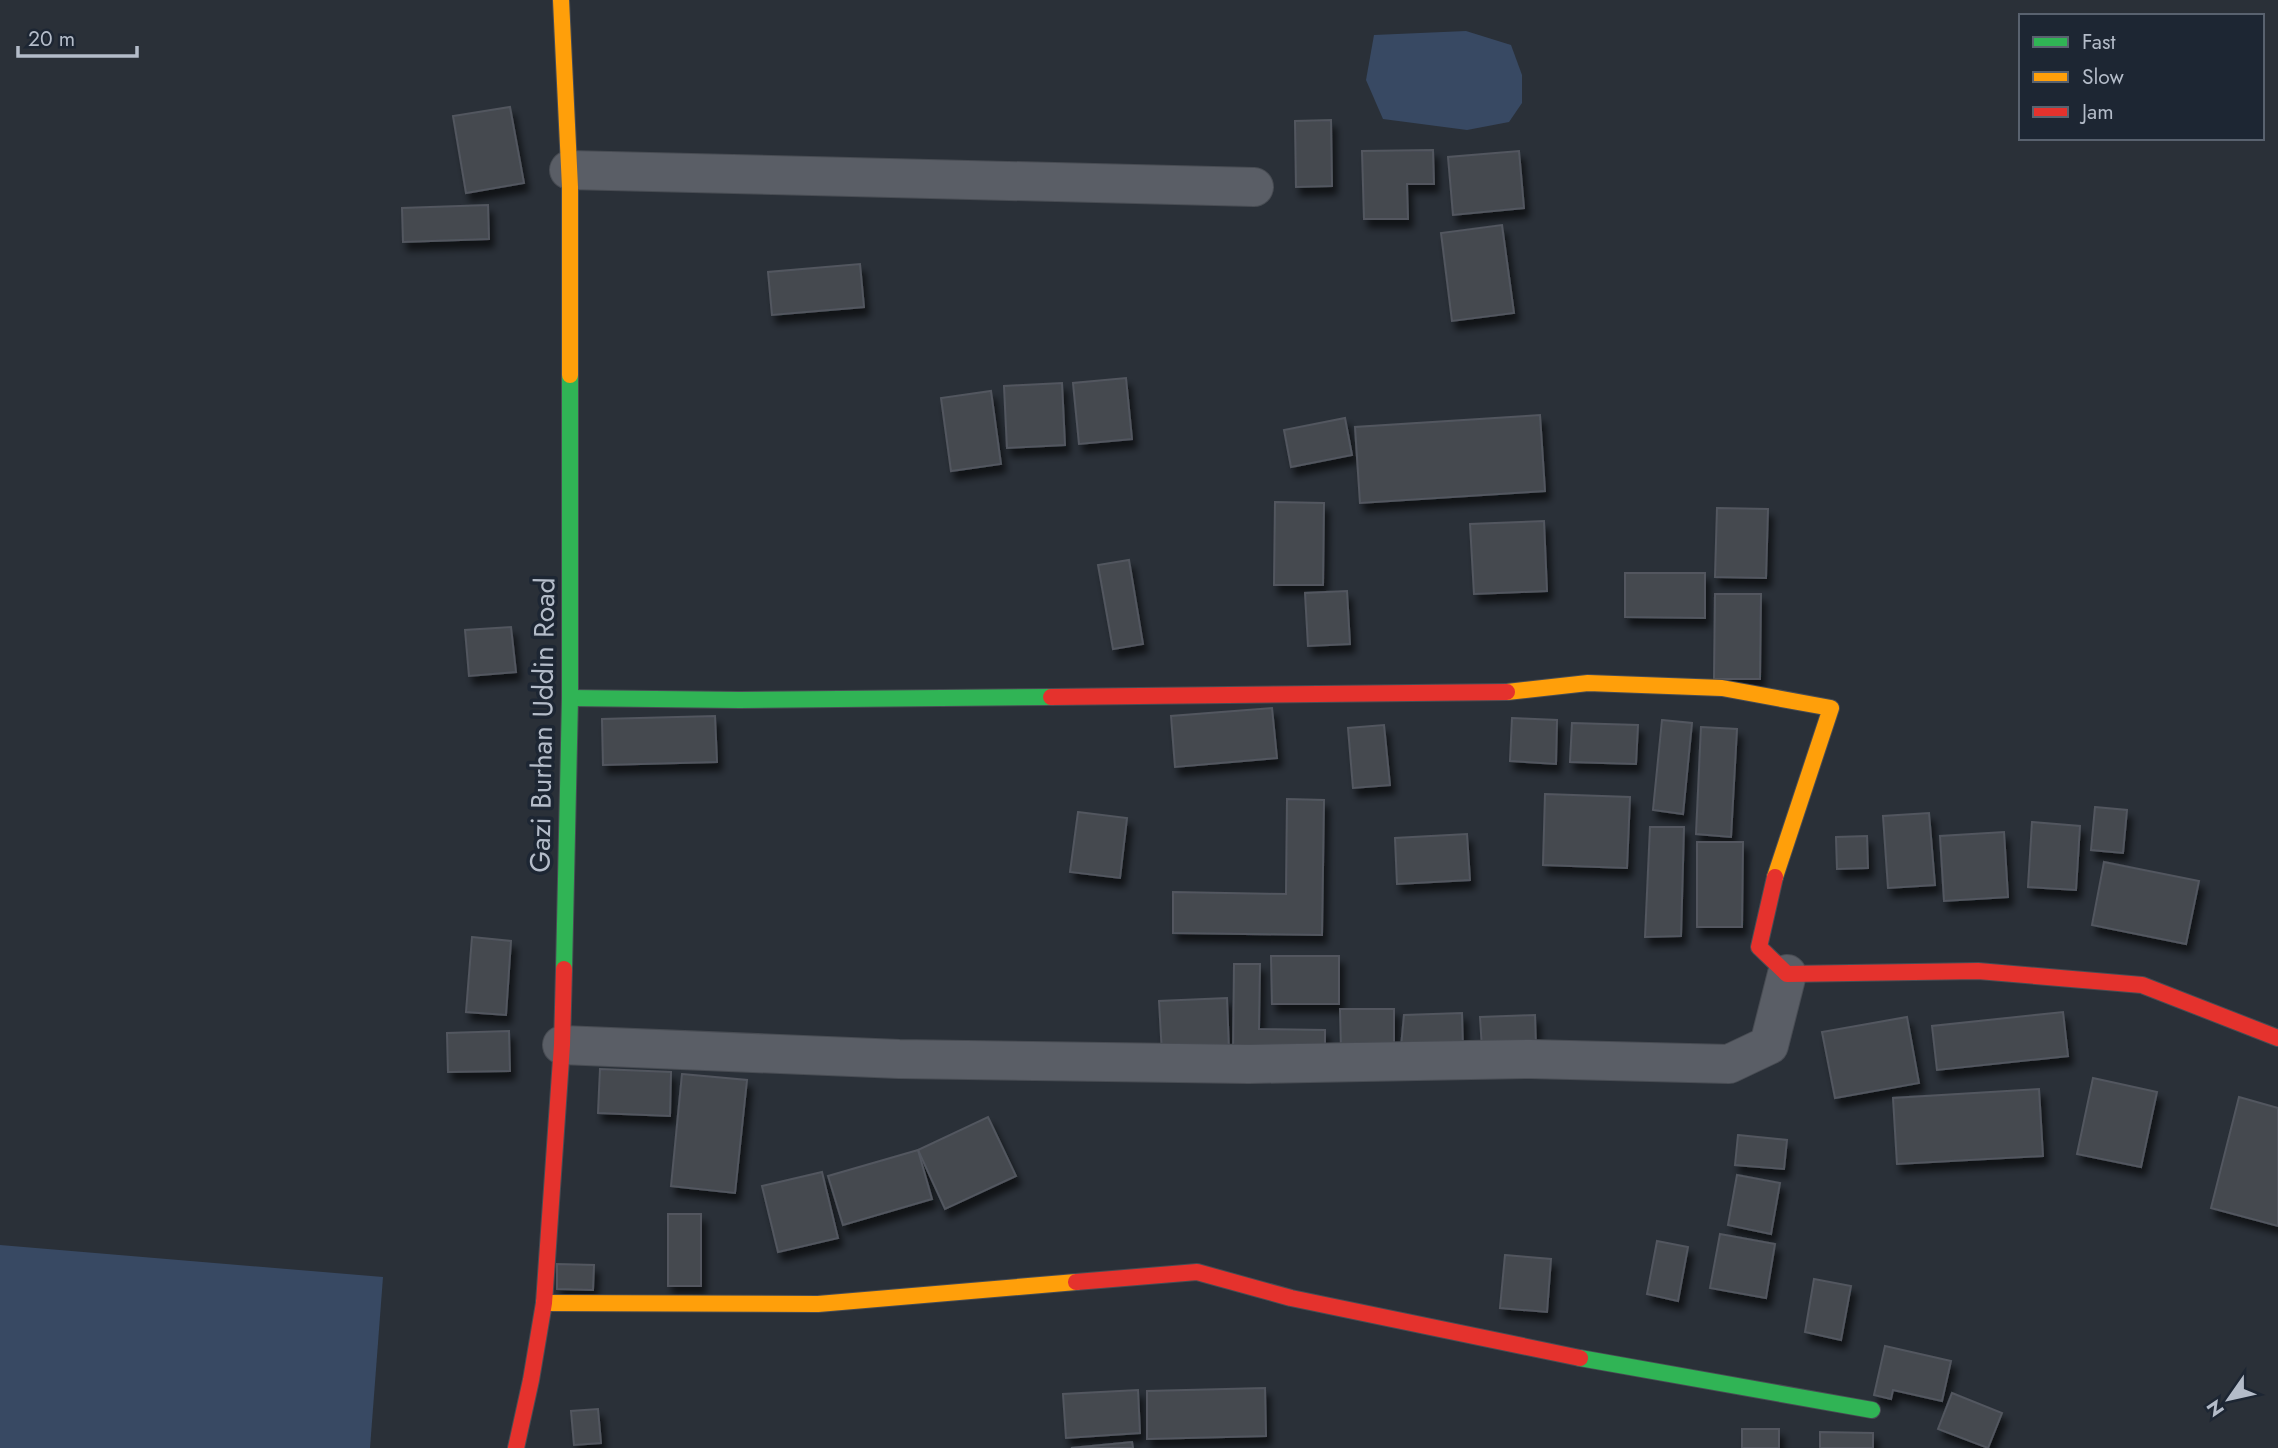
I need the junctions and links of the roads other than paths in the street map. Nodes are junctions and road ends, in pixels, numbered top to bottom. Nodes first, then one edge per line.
1 (561, 0) edge
2 (569, 170) junction
3 (1254, 187) dead end
4 (570, 698) junction
5 (1787, 974) junction
6 (2278, 1038) edge
7 (562, 1045) junction
8 (544, 1303) junction
9 (1872, 1410) dead end
10 (516, 1448) edge

1 - 2 street, Gazi Burhan Uddin Road
2 - 3 street
2 - 4 street, Gazi Burhan Uddin Road
4 - 5 street
4 - 7 street, Gazi Burhan Uddin Road
5 - 6 street
5 - 7 street
7 - 8 street, Gazi Burhan Uddin Road
8 - 9 street
8 - 10 street, Gazi Burhan Uddin Road

